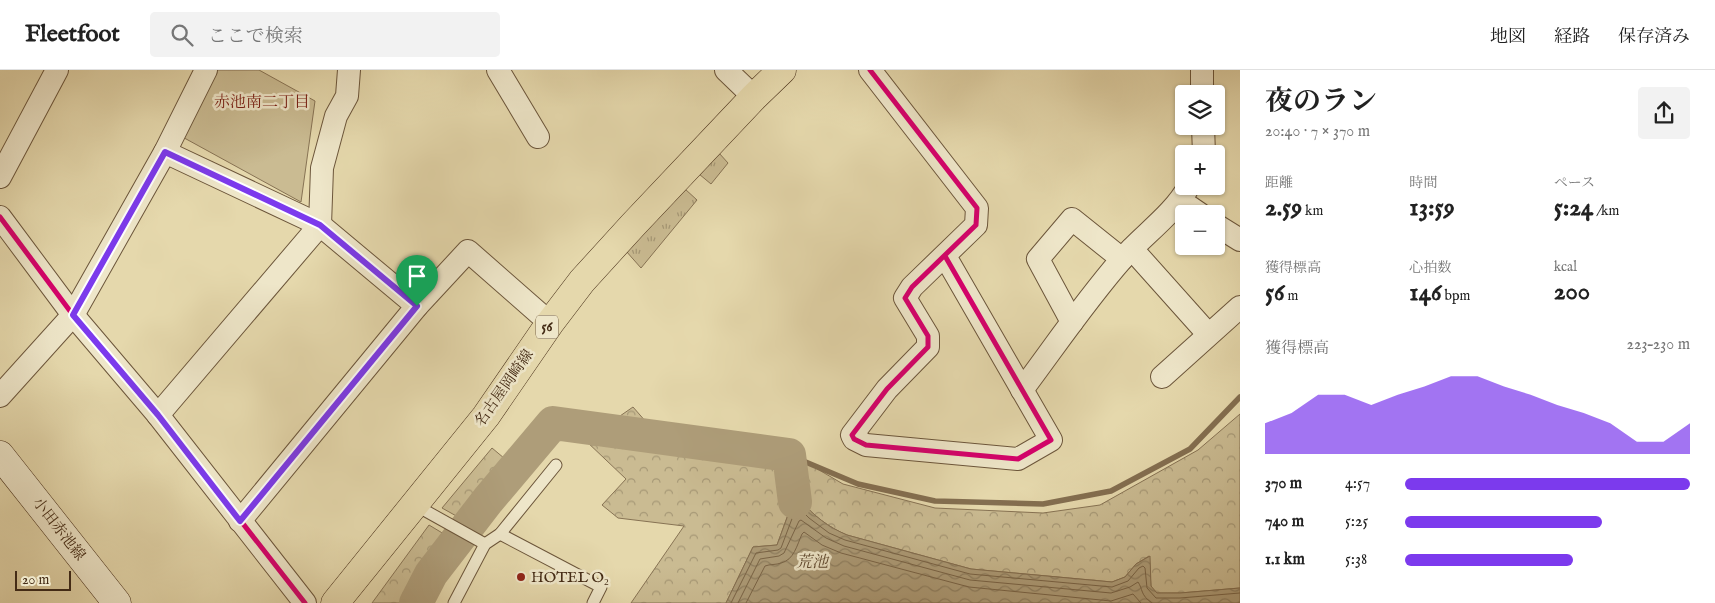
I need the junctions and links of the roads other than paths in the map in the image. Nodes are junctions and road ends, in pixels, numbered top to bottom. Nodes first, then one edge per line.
1 (57, 70) edge
2 (206, 70) edge
3 (349, 70) edge
4 (498, 70) edge
5 (726, 70) edge
6 (782, 70) edge
7 (870, 70) edge
8 (1202, 70) edge
9 (1202, 85) edge
10 (754, 97) junction
11 (538, 137) dead end
12 (165, 152) junction
13 (0, 177) edge
14 (1184, 195) edge
15 (0, 217) edge
16 (320, 225) junction
17 (1225, 230) edge
18 (1240, 240) edge
19 (1127, 254) junction
20 (945, 256) junction
21 (417, 306) junction
22 (1240, 307) edge
23 (73, 315) junction
24 (1072, 322) junction
25 (550, 323) junction
26 (1208, 334) junction
27 (1162, 377) dead end
28 (1022, 390) junction
29 (0, 396) edge
30 (158, 415) junction
31 (0, 455) edge
32 (556, 466) dead end
33 (415, 505) junction
34 (240, 521) junction
35 (500, 534) junction
36 (485, 544) junction
37 (343, 600) edge
38 (117, 603) edge
39 (305, 603) edge
40 (454, 603) edge
41 (593, 603) edge

1 - 13 street
2 - 12 street
3 - 16 street
4 - 11 street
5 - 10 street
6 - 10 main road, 名古屋岡崎線 / 56
7 - 20 street
8 - 9 street
10 - 25 main road, 名古屋岡崎線 / 56
12 - 16 street
12 - 23 street
14 - 19 street
15 - 23 street
16 - 21 street
16 - 30 street
17 - 18 street
19 - 24 street
19 - 24 street
19 - 26 street
20 - 28 street
20 - 28 street
21 - 25 street
21 - 34 street
22 - 26 street
23 - 29 street
23 - 30 street
24 - 28 street
25 - 33 main road, 名古屋岡崎線 / 56
26 - 27 street
30 - 34 street
31 - 38 street, 小田赤池線
32 - 35 lane
33 - 36 lane
33 - 37 main road, 名古屋岡崎線 / 56
34 - 39 street
35 - 36 lane
35 - 41 lane
36 - 40 lane

